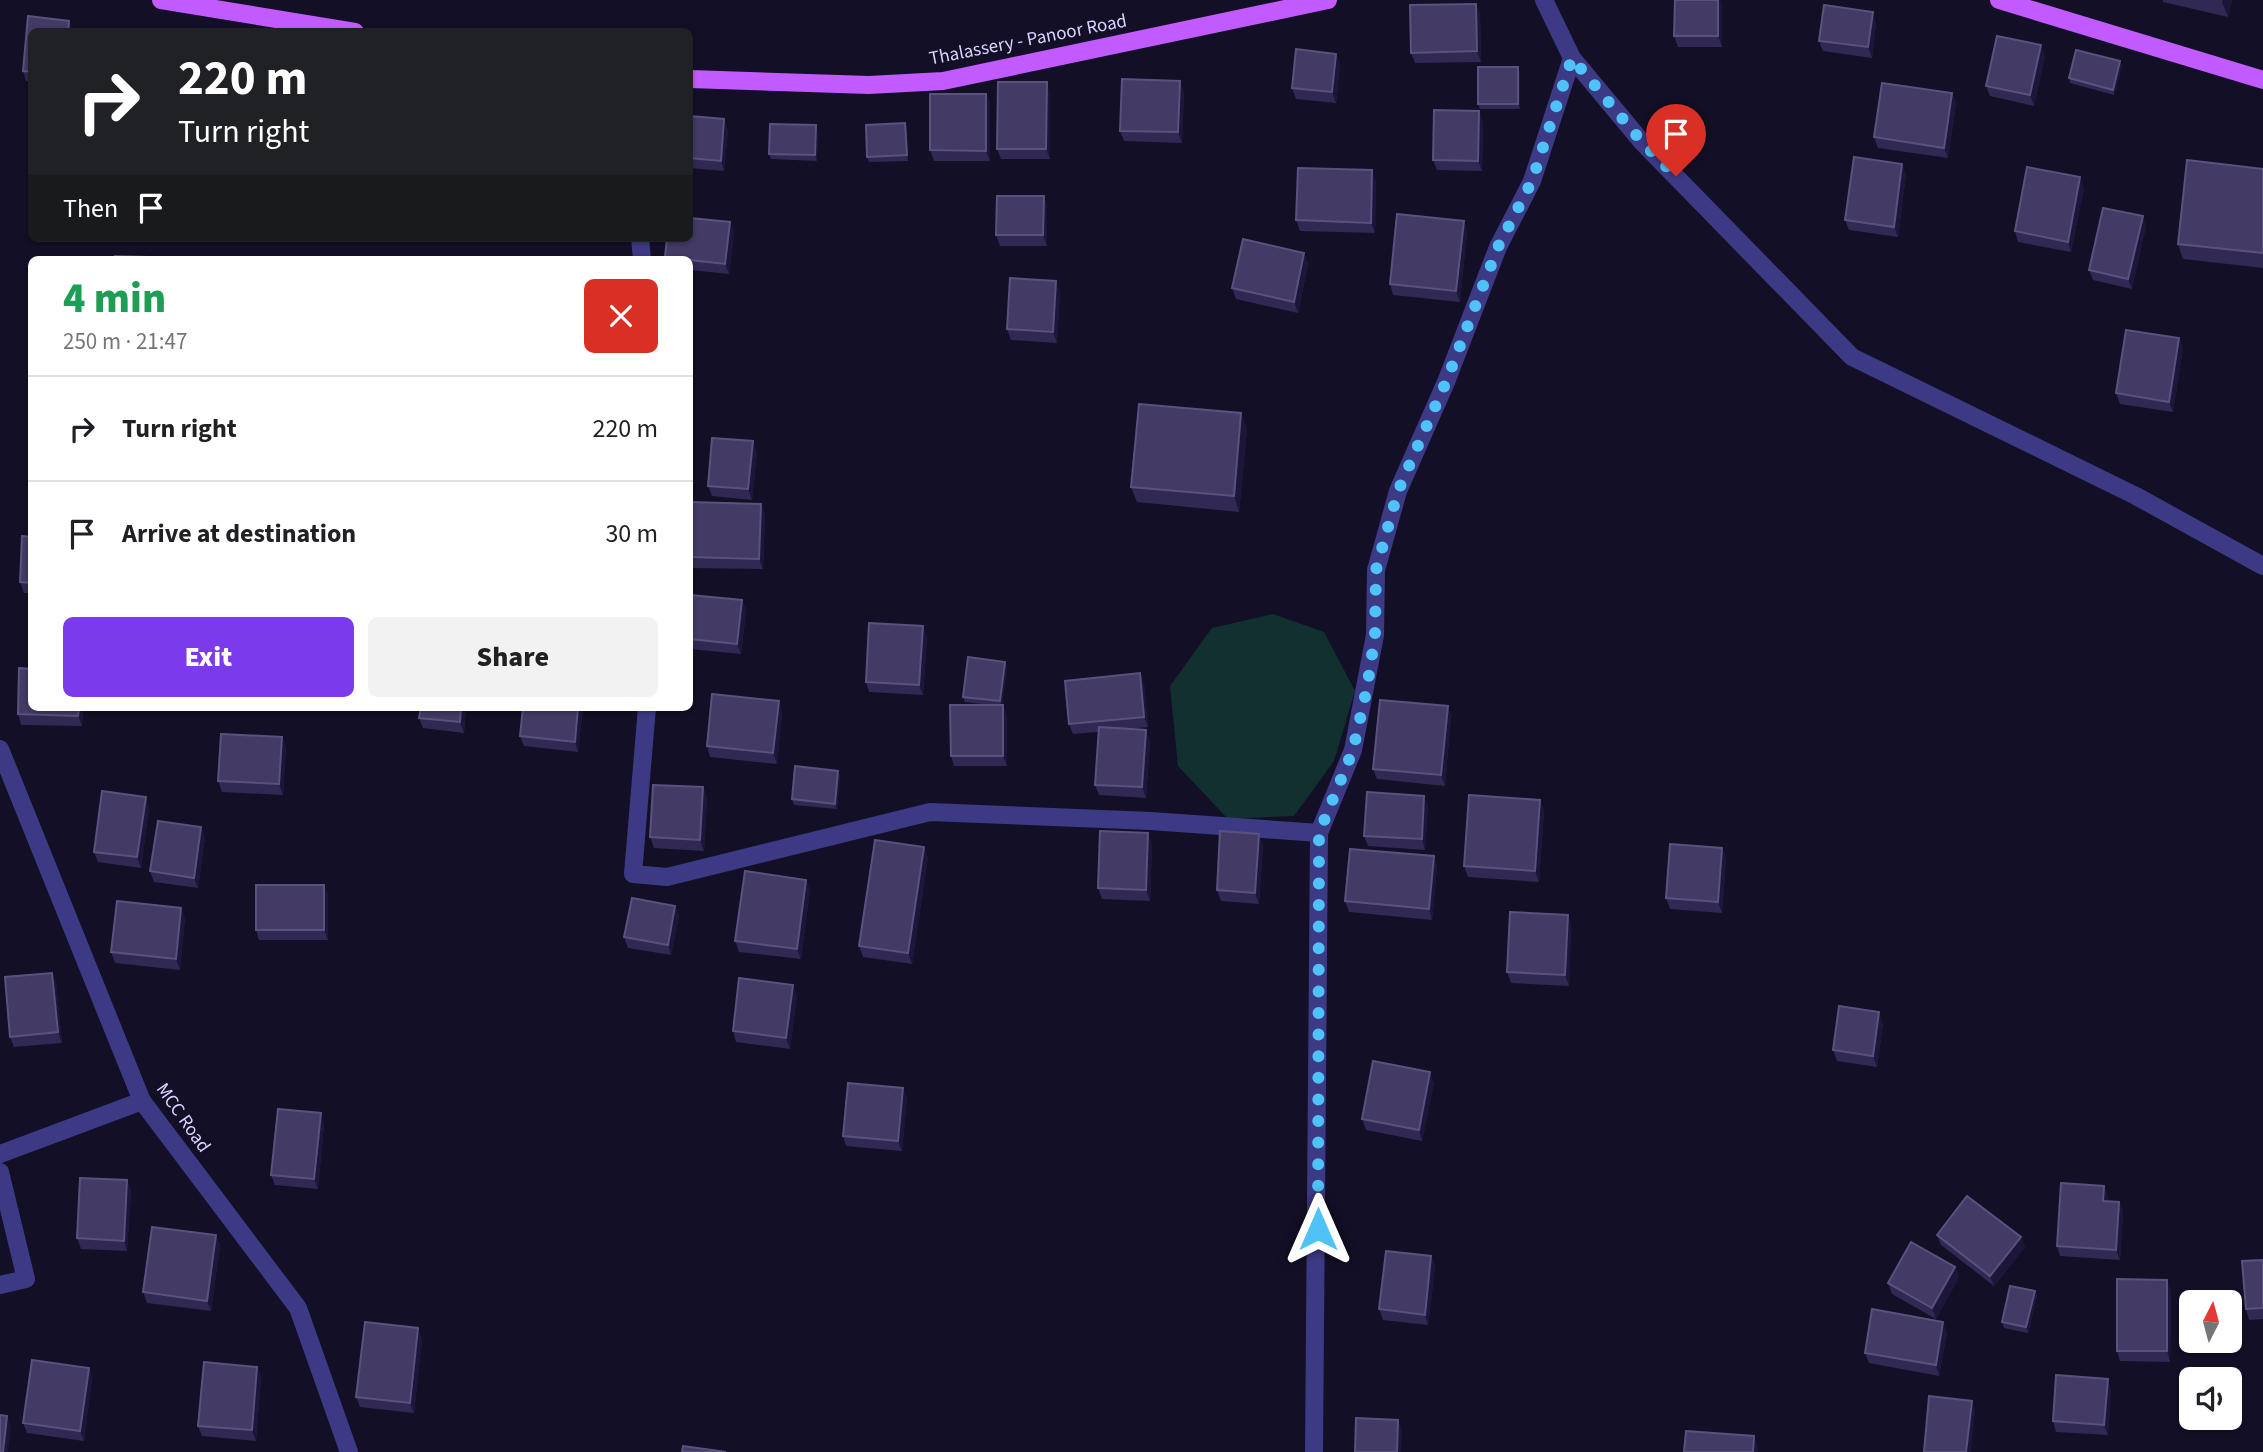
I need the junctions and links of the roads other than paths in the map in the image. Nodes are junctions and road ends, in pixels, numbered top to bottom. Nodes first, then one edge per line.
1 (161, 0) edge
2 (1328, 0) edge
3 (1544, 0) edge
4 (1999, 0) edge
5 (331, 28) edge
6 (1572, 58) junction
7 (693, 79) edge
8 (2263, 80) edge
9 (2263, 566) edge
10 (647, 711) edge
11 (0, 749) edge
12 (1319, 833) junction
13 (142, 1101) junction
14 (0, 1154) edge
15 (0, 1172) edge
16 (0, 1285) edge
17 (349, 1452) edge
18 (1314, 1452) edge

1 - 5 main road
2 - 7 main road, Thalassery - Panoor Road
3 - 6 street
4 - 8 main road
6 - 9 street
6 - 12 street
10 - 12 street
11 - 13 street, MCC Road
12 - 18 street
13 - 14 street
13 - 17 street, MCC Road
15 - 16 street

